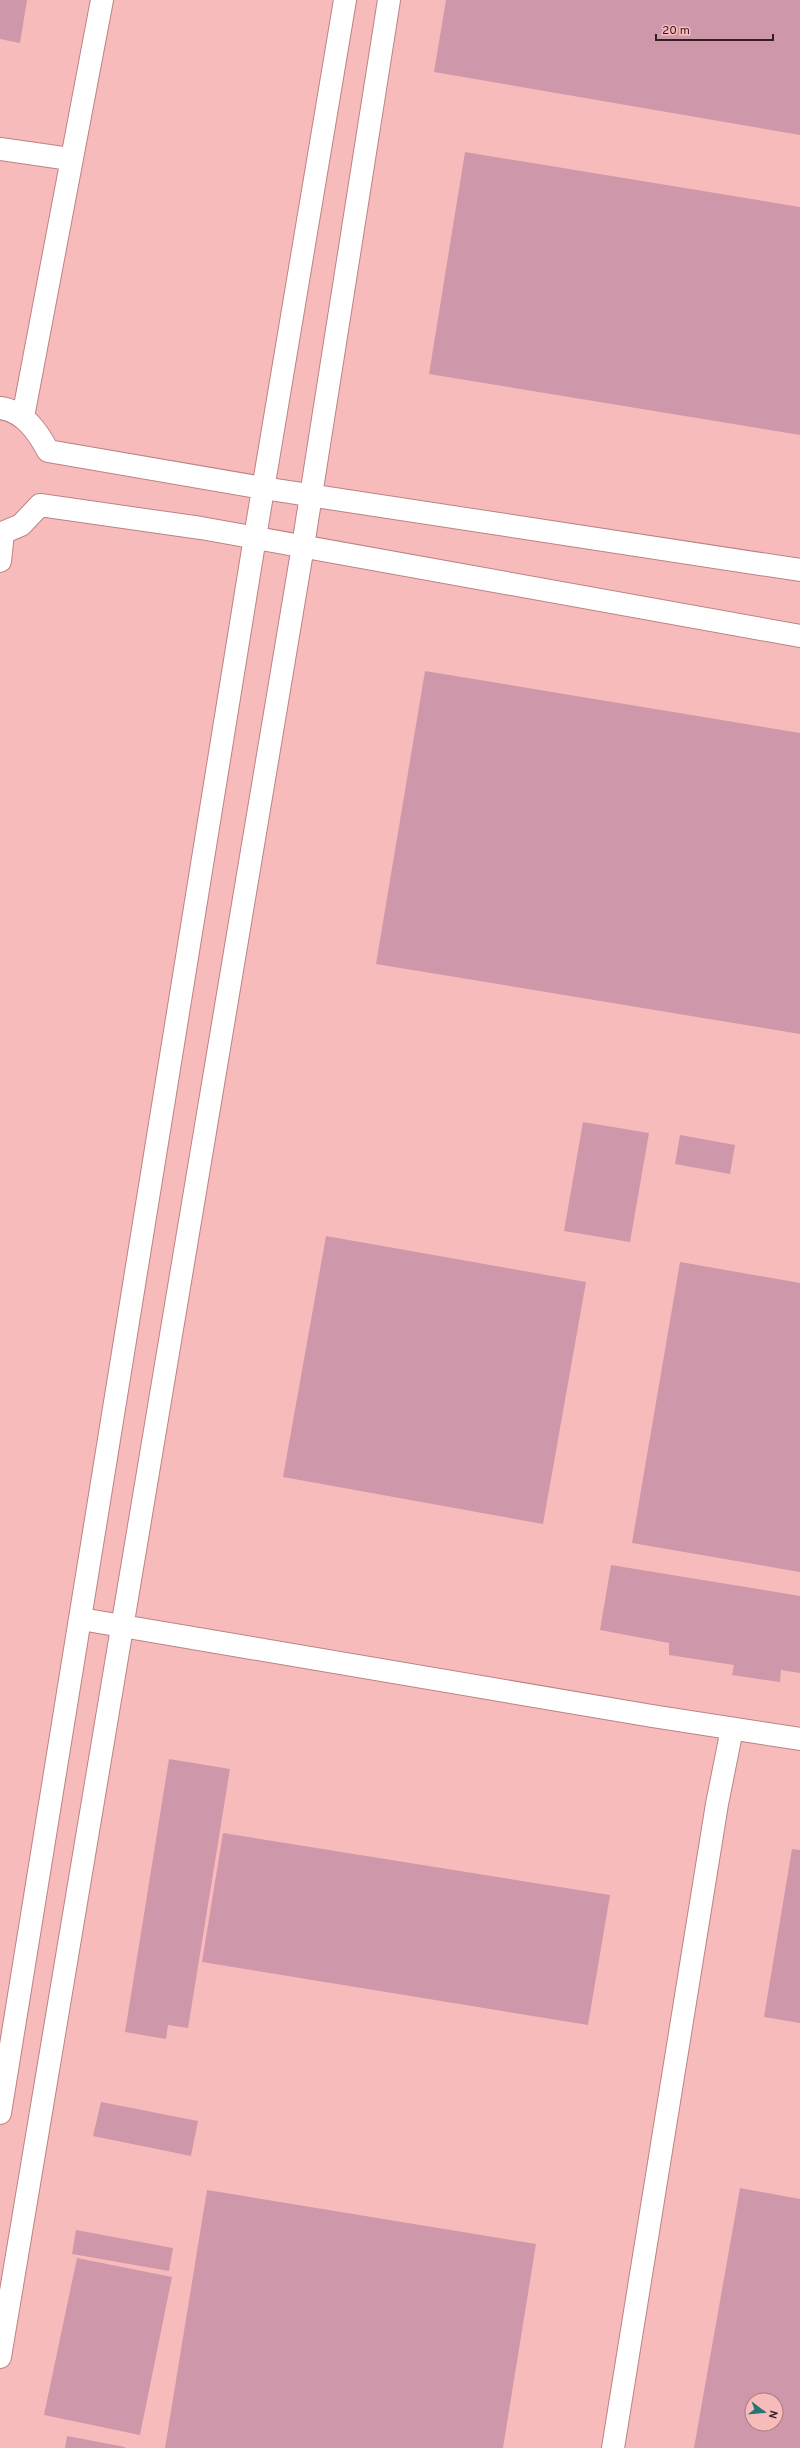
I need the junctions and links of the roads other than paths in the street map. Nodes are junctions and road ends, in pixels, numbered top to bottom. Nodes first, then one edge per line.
1 (102, 0) edge
2 (345, 0) edge
3 (389, 0) edge
4 (0, 149) edge
5 (70, 159) junction
6 (0, 408) edge
7 (23, 418) junction
8 (263, 488) junction
9 (310, 495) junction
10 (1, 534) edge
11 (255, 537) junction
12 (302, 546) junction
13 (0, 560) edge
14 (800, 570) edge
15 (800, 636) edge
16 (81, 1619) junction
17 (123, 1627) junction
18 (732, 1728) junction
19 (800, 1739) edge
20 (0, 2113) edge
21 (0, 2357) edge
22 (613, 2448) edge

1 - 5 street
2 - 8 street
3 - 9 street
4 - 5 street
5 - 7 street
6 - 7 street
7 - 8 street
8 - 9 street
8 - 11 street
9 - 12 street
9 - 14 street
10 - 11 street
10 - 13 street
11 - 12 street
11 - 16 street
12 - 15 street
12 - 17 street
16 - 17 street
16 - 20 street
17 - 18 street
17 - 21 street
18 - 19 street
18 - 22 street

